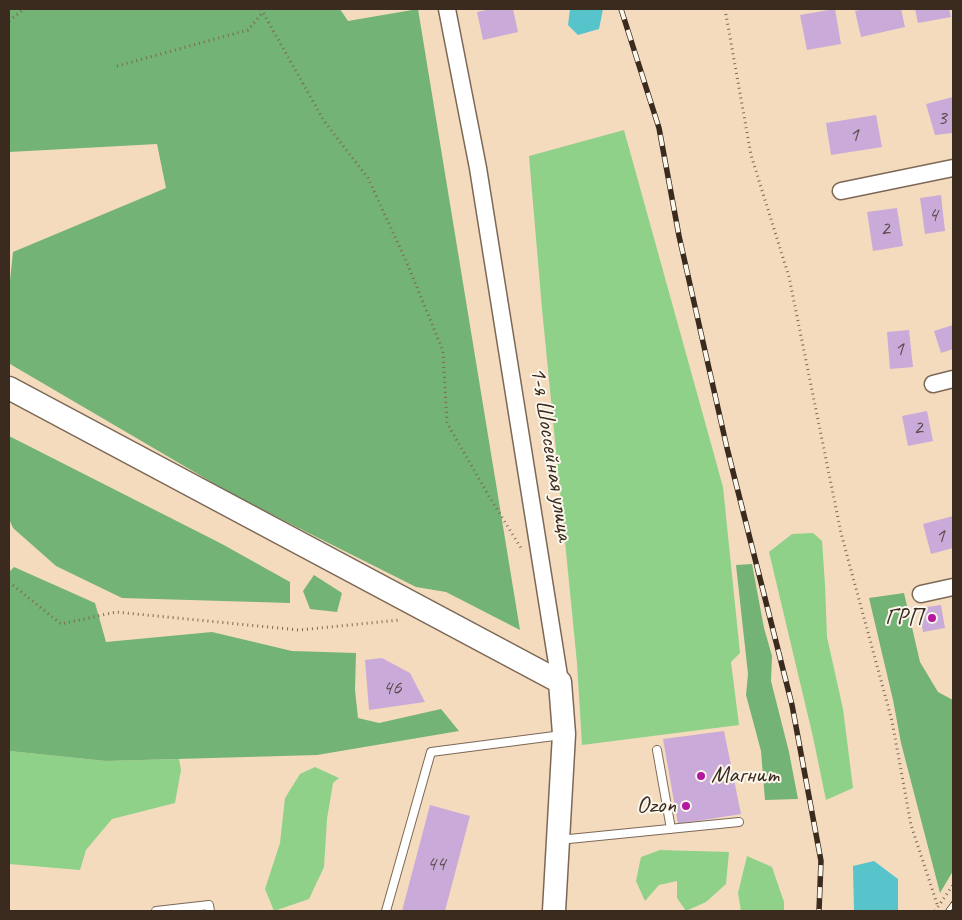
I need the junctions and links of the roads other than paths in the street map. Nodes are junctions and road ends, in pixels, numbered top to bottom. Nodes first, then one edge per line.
1 (447, 9) edge
2 (953, 168) edge
3 (841, 191) dead end
4 (953, 380) edge
5 (933, 384) dead end
6 (9, 388) edge
7 (953, 586) edge
8 (921, 594) dead end
9 (560, 682) junction
10 (564, 734) junction
11 (657, 750) dead end
12 (739, 822) dead end
13 (671, 829) junction
14 (558, 840) junction
15 (156, 911) edge
16 (210, 911) edge
17 (386, 911) edge
18 (554, 911) edge

1 - 9 street, 1-я Шоссейная улица
2 - 3 street
4 - 5 street
6 - 9 street
7 - 8 street
9 - 10 street, 1-я Шоссейная улица
10 - 14 street, 1-я Шоссейная улица
10 - 17 lane
11 - 13 lane
12 - 13 lane
13 - 14 lane
14 - 18 street, 1-я Шоссейная улица
15 - 16 lane

